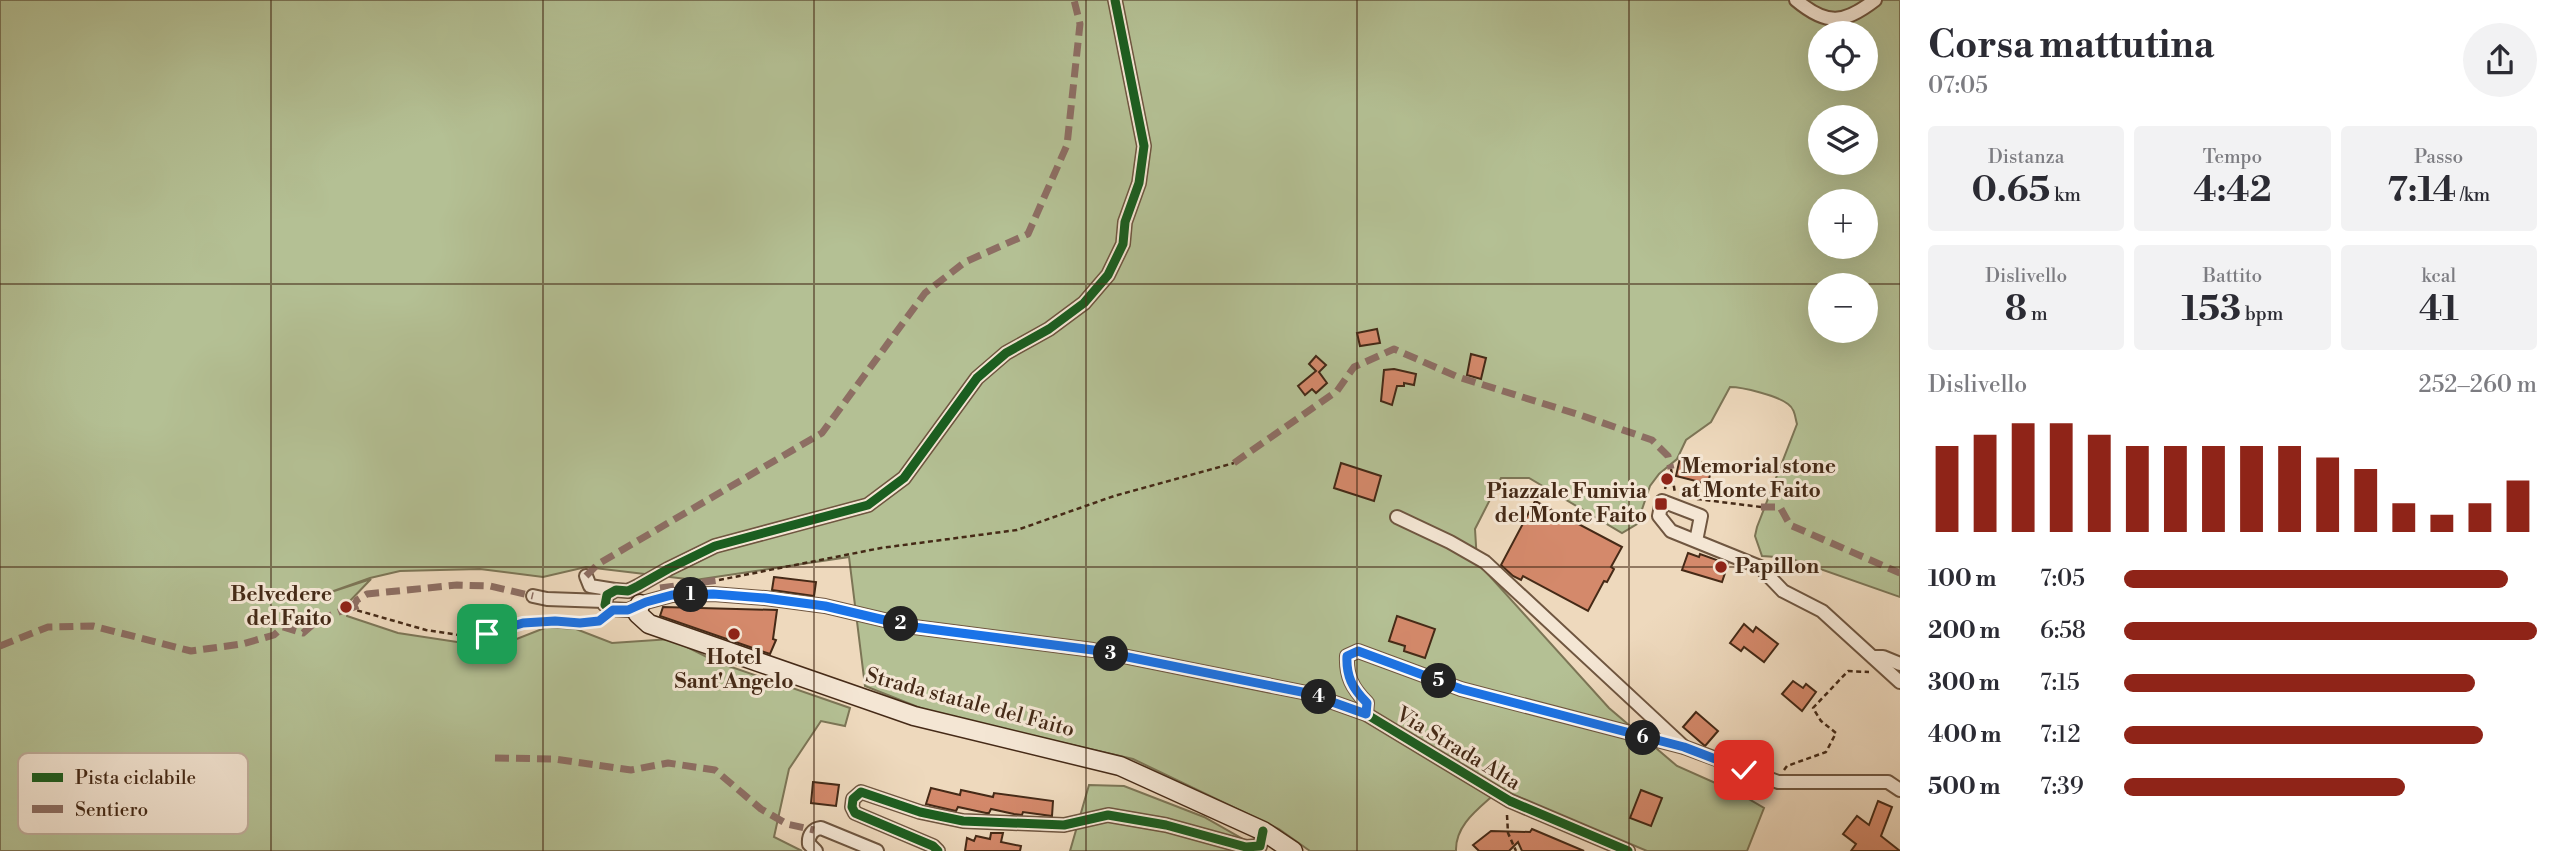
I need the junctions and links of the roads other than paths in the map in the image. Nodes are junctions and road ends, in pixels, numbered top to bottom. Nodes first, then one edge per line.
1 (1115, 0) edge
2 (1796, 0) edge
3 (1875, 0) edge
4 (1397, 517) dead end
5 (1696, 541) junction
6 (586, 576) dead end
7 (615, 590) junction
8 (533, 596) dead end
9 (643, 603) junction
10 (609, 605) junction
11 (1876, 660) junction
12 (1900, 664) edge
13 (1900, 681) edge
14 (1366, 714) junction
15 (1684, 747) junction
16 (1900, 790) edge
17 (1263, 831) junction
18 (816, 851) edge
19 (877, 851) edge
20 (938, 851) edge
21 (1293, 851) edge
22 (1628, 851) edge

1 - 7 street
2 - 3 street
4 - 15 street
5 - 5 street
5 - 11 street
6 - 7 street
7 - 10 street
8 - 10 street, Via Strada Alta
9 - 10 street, Via Strada Alta
9 - 14 street, Via Strada Alta
9 - 17 street, Strada statale del Faito
11 - 12 street
11 - 13 street
14 - 15 street
14 - 22 street, Via Strada Alta
15 - 16 street
17 - 20 street
17 - 21 street, Strada statale del Faito
18 - 19 street

